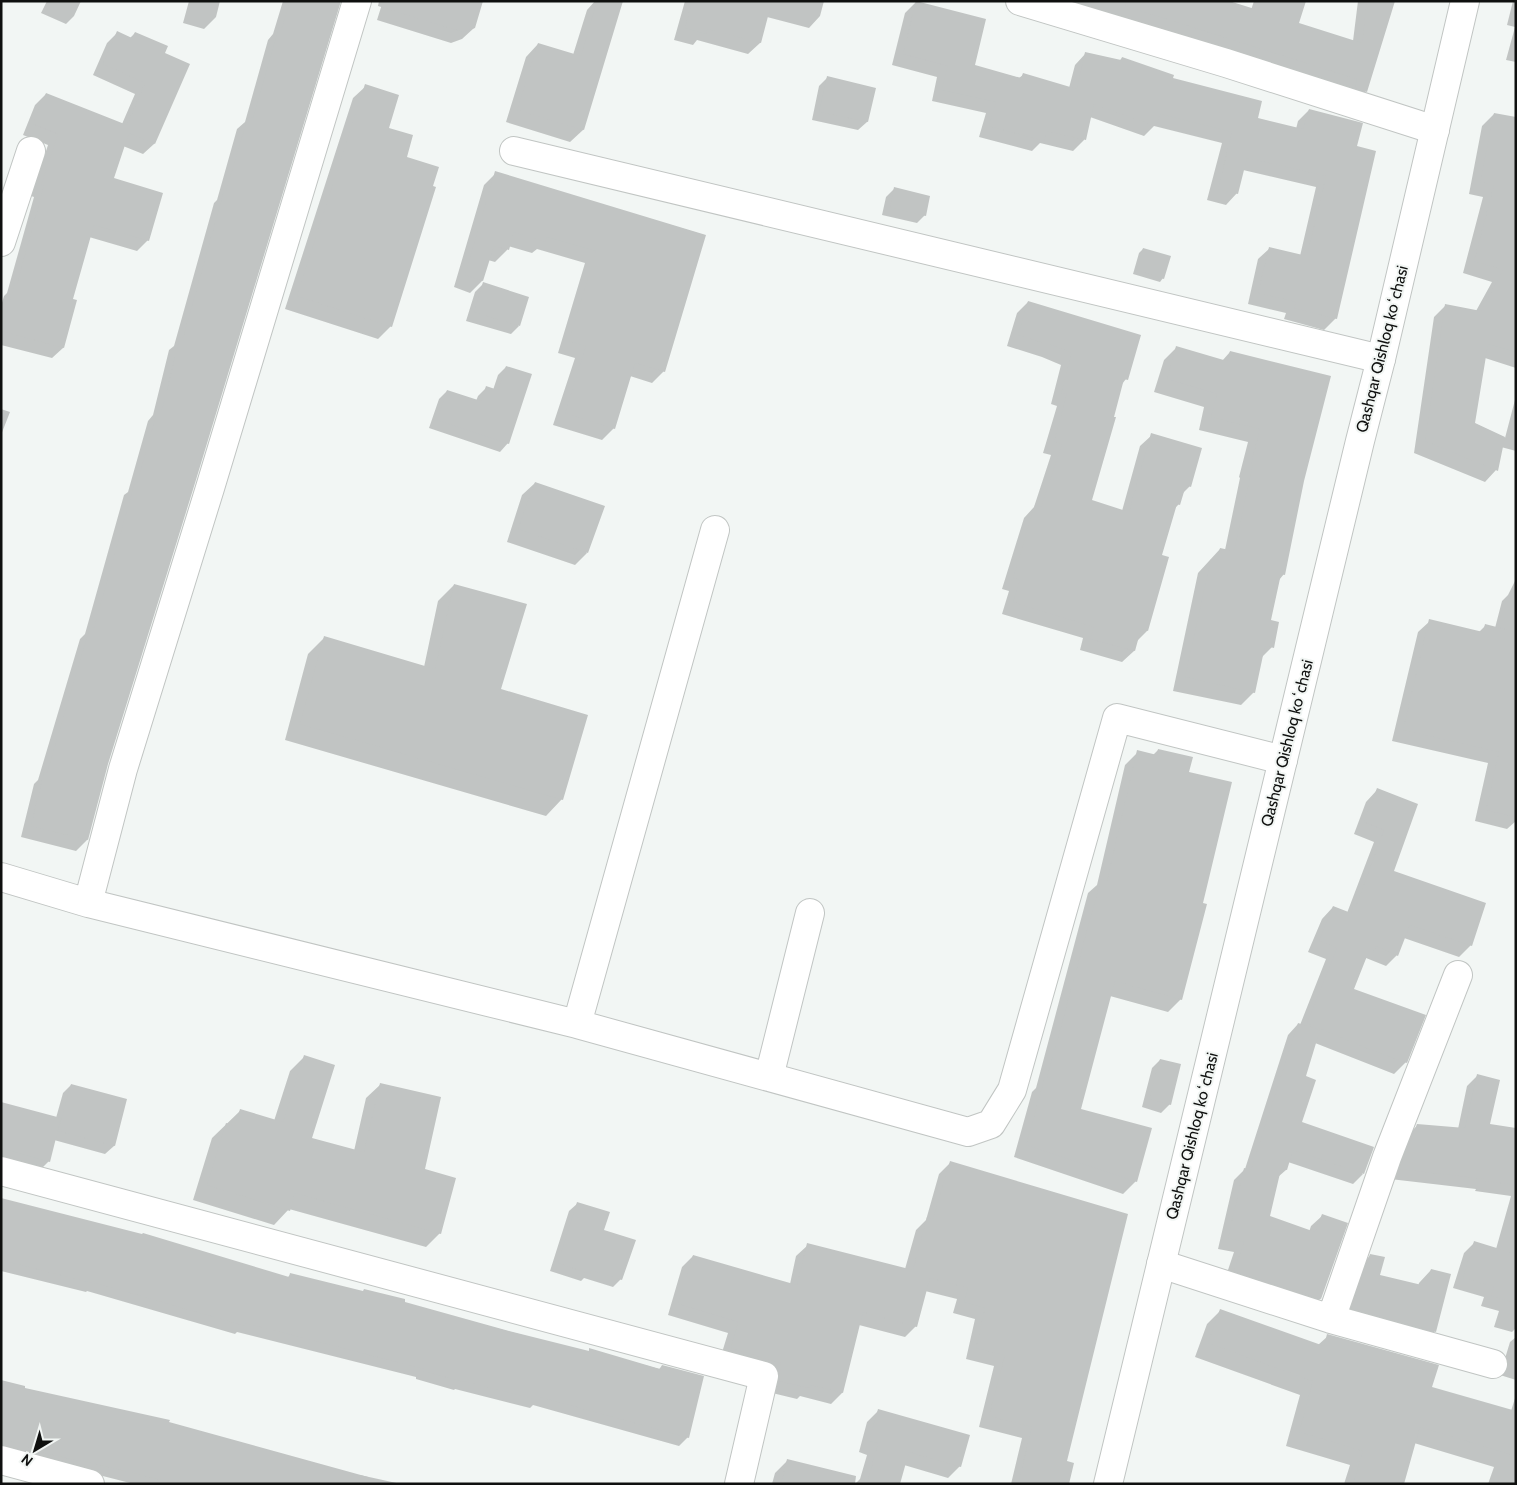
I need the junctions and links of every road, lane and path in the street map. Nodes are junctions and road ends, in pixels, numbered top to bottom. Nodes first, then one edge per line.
1 (358, 1) edge
2 (1020, 1) edge
3 (1465, 1) edge
4 (1434, 130) junction
5 (31, 151) dead end
6 (514, 151) dead end
7 (1, 242) edge
8 (1381, 359) junction
9 (715, 530) dead end
10 (1283, 760) junction
11 (1, 877) edge
12 (88, 903) junction
13 (810, 913) dead end
14 (1458, 975) dead end
15 (578, 1024) junction
16 (769, 1077) junction
17 (1, 1171) edge
18 (1161, 1264) junction
19 (1331, 1319) junction
20 (1493, 1364) dead end
21 (1, 1460) edge
22 (90, 1484) edge
23 (740, 1484) edge
24 (1108, 1484) edge

1 - 12 street
2 - 4 street
3 - 4 street, Qashqar Qishloq koʻchasi
4 - 8 street, Qashqar Qishloq koʻchasi
5 - 7 street
6 - 8 street
8 - 10 street, Qashqar Qishloq koʻchasi
9 - 15 street
10 - 16 street
10 - 18 street, Qashqar Qishloq koʻchasi
11 - 12 street
12 - 15 street
13 - 16 street
14 - 19 street
15 - 16 street
17 - 23 street
18 - 19 street
18 - 24 street, Qashqar Qishloq koʻchasi
19 - 20 street
21 - 22 street

